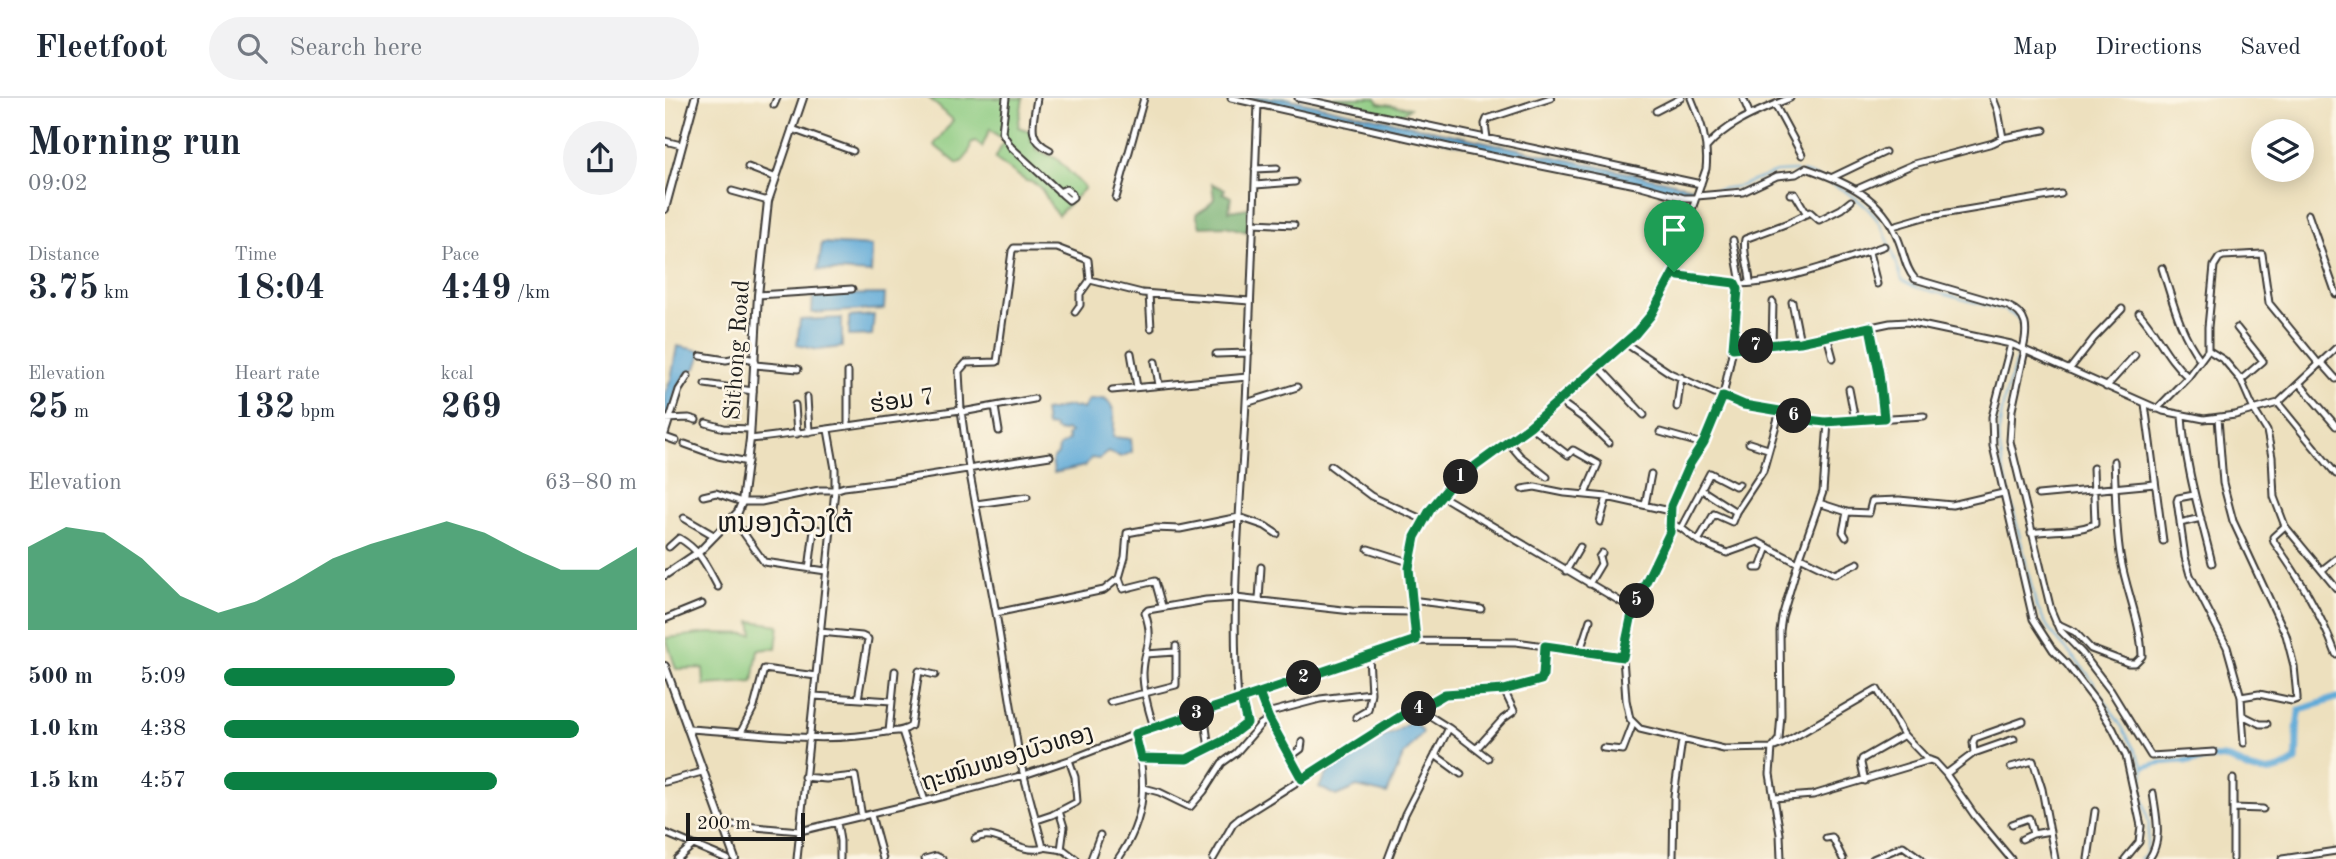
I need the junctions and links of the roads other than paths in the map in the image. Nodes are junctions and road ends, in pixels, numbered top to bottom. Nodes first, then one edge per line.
1 (695, 98) edge
2 (776, 98) edge
3 (803, 98) edge
4 (1006, 98) edge
5 (1037, 98) edge
6 (1144, 98) edge
7 (1231, 98) edge
8 (1297, 98) edge
9 (1551, 98) edge
10 (1681, 98) edge
11 (1691, 98) edge
12 (1743, 98) edge
13 (1790, 98) edge
14 (1993, 98) edge
15 (1258, 104) junction
16 (774, 105) dead end
17 (1775, 105) junction
18 (1656, 111) dead end
19 (1750, 115) junction
20 (792, 129) junction
21 (2044, 130) dead end
22 (1487, 138) junction
23 (2003, 138) junction
24 (665, 141) edge
25 (681, 145) junction
26 (1707, 147) junction
27 (853, 150) dead end
28 (1050, 150) dead end
29 (1885, 152) dead end
30 (1802, 155) dead end
31 (748, 167) dead end
32 (1277, 168) dead end
33 (1255, 169) junction
34 (775, 177) junction
35 (1833, 177) junction
36 (669, 180) edge
37 (1295, 182) dead end
38 (1701, 184) junction
39 (1255, 185) junction
40 (1857, 189) junction
41 (732, 191) dead end
42 (1059, 192) dead end
43 (1790, 194) dead end
44 (2060, 194) dead end
45 (1697, 197) junction
46 (1116, 198) dead end
47 (768, 201) junction
48 (1851, 201) dead end
49 (665, 209) edge
50 (1807, 214) junction
51 (2308, 214) dead end
52 (1254, 223) junction
53 (1294, 225) dead end
54 (1893, 226) junction
55 (1733, 240) dead end
56 (1884, 246) dead end
57 (1869, 252) junction
58 (2162, 268) dead end
59 (1674, 272) junction
60 (1090, 280) junction
61 (1738, 283) junction
62 (1750, 284) junction
63 (1877, 284) dead end
64 (852, 289) dead end
65 (1149, 294) junction
66 (2336, 294) edge
67 (758, 295) junction
68 (1250, 301) junction
69 (1773, 302) dead end
70 (1792, 302) dead end
71 (2122, 309) dead end
72 (1075, 313) dead end
73 (2139, 313) dead end
74 (1151, 327) dead end
75 (1870, 327) junction
76 (2237, 328) dead end
77 (1827, 336) junction
78 (1800, 342) junction
79 (1625, 343) junction
80 (2012, 344) junction
81 (1772, 345) junction
82 (1733, 348) junction
83 (2023, 349) junction
84 (2208, 350) junction
85 (2335, 351) edge
86 (1248, 352) junction
87 (1131, 354) dead end
88 (1216, 354) dead end
89 (2136, 355) dead end
90 (701, 356) dead end
91 (1833, 358) dead end
92 (2200, 359) junction
93 (755, 362) junction
94 (1155, 362) dead end
95 (2320, 363) junction
96 (1598, 366) junction
97 (798, 369) dead end
98 (2069, 370) junction
99 (848, 372) dead end
100 (688, 376) dead end
101 (1247, 377) junction
102 (1681, 377) junction
103 (2188, 377) junction
104 (2336, 379) edge
105 (2241, 380) junction
106 (2299, 383) junction
107 (705, 384) dead end
108 (1159, 385) junction
109 (1137, 387) junction
110 (1297, 387) dead end
111 (2106, 387) junction
112 (1849, 389) dead end
113 (1112, 390) dead end
114 (753, 391) junction
115 (1723, 396) junction
116 (807, 397) dead end
117 (1034, 399) dead end
118 (1559, 401) junction
119 (2278, 402) junction
120 (1246, 403) junction
121 (2145, 404) junction
122 (795, 405) dead end
123 (995, 407) junction
124 (1677, 407) dead end
125 (2157, 409) junction
126 (2254, 410) junction
127 (961, 411) junction
128 (1780, 411) junction
129 (1644, 415) dead end
130 (1924, 416) dead end
131 (2182, 416) junction
132 (669, 418) edge
133 (1884, 418) junction
134 (2218, 418) junction
135 (696, 420) dead end
136 (1855, 420) junction
137 (1828, 422) junction
138 (706, 423) dead end
139 (848, 426) junction
140 (1530, 426) junction
141 (2336, 426) edge
142 (750, 429) junction
143 (828, 430) junction
144 (999, 431) dead end
145 (809, 432) junction
146 (1660, 432) dead end
147 (796, 434) junction
148 (665, 435) edge
149 (750, 439) junction
150 (676, 441) dead end
151 (1509, 442) junction
152 (1609, 443) dead end
153 (1749, 443) dead end
154 (685, 444) dead end
155 (1703, 444) junction
156 (1768, 449) junction
157 (1050, 457) dead end
158 (2114, 461) dead end
159 (748, 462) junction
160 (1331, 466) dead end
161 (2093, 468) dead end
162 (969, 469) junction
163 (1651, 474) dead end
164 (2336, 474) edge
165 (1547, 477) dead end
166 (1739, 484) dead end
167 (2154, 484) junction
168 (2116, 488) junction
169 (1522, 489) dead end
170 (835, 490) junction
171 (1702, 490) junction
172 (2094, 490) junction
173 (1585, 494) junction
174 (2003, 494) junction
175 (1440, 495) junction
176 (2038, 495) dead end
177 (2195, 495) junction
178 (703, 496) dead end
179 (1027, 496) dead end
180 (1607, 497) junction
181 (742, 502) junction
182 (1819, 503) junction
183 (976, 504) junction
184 (1645, 505) junction
185 (1670, 511) junction
186 (1736, 512) junction
187 (1847, 512) junction
188 (1239, 517) junction
189 (733, 518) junction
190 (684, 519) dead end
191 (2201, 519) junction
192 (1424, 520) junction
193 (1600, 522) dead end
194 (2180, 523) junction
195 (1671, 524) junction
196 (2285, 526) junction
197 (1681, 528) junction
198 (831, 532) junction
199 (2031, 533) junction
200 (1277, 534) dead end
201 (715, 536) junction
202 (1846, 537) dead end
203 (1698, 541) junction
204 (2163, 541) dead end
205 (669, 547) dead end
206 (1580, 547) dead end
207 (1768, 547) junction
208 (1369, 549) dead end
209 (699, 552) junction
210 (1602, 553) dead end
211 (2336, 559) edge
212 (1799, 560) junction
213 (1409, 562) junction
214 (2212, 562) dead end
215 (1858, 563) dead end
216 (1261, 567) dead end
217 (1755, 568) dead end
218 (809, 569) junction
219 (1566, 570) junction
220 (2322, 570) junction
221 (826, 571) junction
222 (665, 575) edge
223 (1119, 578) junction
224 (1589, 584) junction
225 (718, 587) dead end
226 (2336, 587) edge
227 (1236, 598) junction
228 (1259, 600) junction
229 (1411, 600) junction
230 (702, 604) dead end
231 (1162, 606) junction
232 (1481, 609) dead end
233 (1633, 609) junction
234 (1412, 612) junction
235 (996, 614) junction
236 (665, 619) edge
237 (1590, 620) dead end
238 (2056, 622) junction
239 (820, 632) junction
240 (1416, 640) junction
241 (1545, 646) junction
242 (1580, 651) junction
243 (1146, 654) junction
244 (2336, 654) edge
245 (1369, 656) junction
246 (1623, 657) junction
247 (665, 666) edge
248 (895, 671) dead end
249 (935, 675) dead end
250 (816, 676) junction
251 (1504, 690) junction
252 (674, 692) junction
253 (1259, 693) junction
254 (1371, 693) junction
255 (665, 694) edge
256 (1144, 695) junction
257 (814, 696) junction
258 (2241, 697) junction
259 (858, 699) junction
260 (1240, 700) junction
261 (892, 701) junction
262 (1110, 702) dead end
263 (1419, 709) junction
264 (1204, 712) junction
265 (2242, 715) junction
266 (1268, 716) junction
267 (1356, 717) dead end
268 (2023, 721) dead end
269 (1633, 724) junction
270 (2267, 724) dead end
271 (1154, 727) junction
272 (1448, 728) junction
273 (687, 729) junction
274 (902, 731) junction
275 (741, 732) junction
276 (889, 732) junction
277 (1135, 734) junction
278 (1904, 735) junction
279 (808, 739) junction
280 (2014, 739) dead end
281 (1682, 740) junction
282 (1302, 742) dead end
283 (2244, 743) dead end
284 (1209, 748) junction
285 (1603, 748) dead end
286 (1772, 748) junction
287 (1476, 749) junction
288 (2214, 752) dead end
289 (1974, 753) junction
290 (1435, 755) junction
291 (1290, 757) junction
292 (1141, 758) junction
293 (1488, 758) dead end
294 (1069, 760) junction
295 (1930, 761) junction
296 (2011, 767) dead end
297 (702, 772) junction
298 (1946, 774) junction
299 (1024, 775) junction
300 (1461, 775) dead end
301 (804, 777) junction
302 (1302, 779) junction
303 (2233, 779) dead end
304 (1865, 781) junction
305 (665, 782) edge
306 (1144, 788) junction
307 (2153, 793) dead end
308 (1774, 798) junction
309 (925, 801) junction
310 (2233, 808) junction
311 (2263, 809) dead end
312 (1059, 811) junction
313 (2095, 811) dead end
314 (871, 815) junction
315 (862, 817) junction
316 (1037, 820) junction
317 (837, 822) junction
318 (721, 824) junction
319 (2012, 824) dead end
320 (800, 831) junction
321 (2050, 831) junction
322 (665, 833) edge
323 (2033, 834) junction
324 (1100, 835) dead end
325 (1826, 838) dead end
326 (975, 839) dead end
327 (2022, 839) dead end
328 (693, 845) junction
329 (1044, 848) junction
330 (1062, 850) junction
331 (2336, 851) edge
332 (677, 859) edge
333 (727, 859) edge
334 (735, 859) edge
335 (797, 859) edge
336 (840, 859) edge
337 (883, 859) edge
338 (925, 859) edge
339 (942, 859) edge
340 (1076, 859) edge
341 (1091, 859) edge
342 (1118, 859) edge
343 (1213, 859) edge
344 (1388, 859) edge
345 (1673, 859) edge
346 (1781, 859) edge
347 (1843, 859) edge
348 (1873, 859) edge
349 (1921, 859) edge
350 (2011, 859) edge
351 (2055, 859) edge
352 (2088, 859) edge
353 (2125, 859) edge
354 (2149, 859) edge
355 (2232, 859) edge
356 (2282, 859) edge

1 - 25 main road
2 - 16 street
3 - 20 main road, Sithong Road
4 - 42 street
5 - 28 street
6 - 46 street
7 - 15 street
8 - 22 street
9 - 22 street
10 - 18 street
11 - 26 street
12 - 19 street
13 - 17 street
14 - 23 street
15 - 33 street
15 - 45 street
17 - 19 street
17 - 30 street
19 - 26 street
20 - 27 street
20 - 34 main road, Sithong Road
21 - 23 street
22 - 38 street
23 - 40 street
24 - 25 street
25 - 36 main road
26 - 38 street
29 - 35 street
31 - 34 street
32 - 33 street
33 - 39 street
34 - 47 main road, Sithong Road
35 - 40 street
35 - 45 street
36 - 49 main road
37 - 39 street
38 - 45 street
39 - 52 street
40 - 54 street
41 - 47 street
43 - 50 street
44 - 54 street
45 - 59 street
47 - 67 main road, Sithong Road
48 - 50 street
50 - 62 street
51 - 66 street
52 - 53 street
52 - 68 street
54 - 83 street
55 - 61 street
56 - 57 street
57 - 62 street
57 - 63 street
58 - 92 street
59 - 61 street
59 - 79 street
60 - 65 street
60 - 72 street
60 - 127 street
61 - 62 street
61 - 82 street
64 - 67 street
65 - 68 street
65 - 74 street
67 - 93 main road, Sithong Road
68 - 86 street
69 - 81 street
70 - 78 street
71 - 98 street
73 - 103 street
75 - 77 street
75 - 80 street
75 - 133 street
76 - 105 street
77 - 78 street
77 - 91 street
78 - 81 street
79 - 96 street
79 - 102 street
80 - 83 street
80 - 174 street
81 - 82 street
82 - 115 street
83 - 98 street
83 - 199 street
84 - 92 street
84 - 95 street
84 - 105 street
85 - 95 street
86 - 88 street
86 - 101 street
87 - 109 street
89 - 111 street
90 - 93 street
92 - 103 street
93 - 97 street
93 - 114 main road, Sithong Road
94 - 108 street
95 - 104 street
95 - 106 street
96 - 118 street
96 - 129 street
98 - 111 street
99 - 139 street, ຮ່ອມ 7
100 - 132 street
101 - 108 street
101 - 120 street
102 - 115 street
102 - 124 street
103 - 125 street
105 - 126 street
106 - 119 street
106 - 141 street
107 - 114 street
108 - 109 street
109 - 113 street
110 - 120 street
111 - 121 street
112 - 136 street
114 - 142 main road, Sithong Road
115 - 128 street
115 - 155 street
116 - 145 street
117 - 123 street, ຮ່ອມ 7
118 - 140 street
118 - 152 street
119 - 126 street
119 - 164 street
120 - 188 street
121 - 125 street
121 - 167 street
122 - 147 street
123 - 127 street, ຮ່ອມ 7
123 - 144 street
125 - 131 street
126 - 134 street
126 - 196 street
127 - 139 street, ຮ່ອມ 7
127 - 162 street
128 - 137 street
128 - 156 street
130 - 133 street
131 - 134 street
131 - 177 street
132 - 135 street
132 - 148 street
133 - 136 street
134 - 258 street
136 - 137 street
137 - 182 street
138 - 142 street
139 - 143 street, ຮ່ອມ 7
140 - 151 street
140 - 173 street
142 - 149 main road, Sithong Road
143 - 145 street, ຮ່ອມ 7
143 - 170 street
145 - 147 street, ຮ່ອມ 7
146 - 155 street
147 - 149 street, ຮ່ອມ 7
148 - 150 street
149 - 159 main road, Sithong Road
151 - 165 street
151 - 175 street
153 - 156 street
154 - 159 street
155 - 185 street
156 - 186 street
157 - 162 street
158 - 168 street
159 - 181 main road, Sithong Road
160 - 192 street
161 - 172 street
162 - 170 street
162 - 183 street
163 - 184 street
166 - 171 street
167 - 168 street
167 - 204 street
168 - 172 street
168 - 238 street
169 - 173 street
170 - 181 street
170 - 198 street
171 - 186 street
171 - 197 street
172 - 176 street
172 - 199 street
173 - 180 street
174 - 187 street
174 - 353 street
175 - 192 street
175 - 219 street
177 - 191 street
177 - 194 street
178 - 181 street
179 - 183 street
180 - 184 street
180 - 193 street
181 - 189 main road, Sithong Road
182 - 187 street
182 - 212 street
183 - 235 street
184 - 185 street
185 - 195 street
186 - 203 street
187 - 202 street
188 - 200 street
188 - 223 street
188 - 227 street
189 - 201 main road, Sithong Road
189 - 218 street
190 - 201 street
191 - 194 street
191 - 214 street
192 - 213 street
194 - 258 street
195 - 197 street
195 - 233 street
196 - 220 street
196 - 244 street
197 - 203 street
198 - 218 street
198 - 221 street
199 - 238 street
201 - 209 main road, Sithong Road
203 - 207 street
205 - 209 street
206 - 219 street
207 - 212 street
207 - 217 street
208 - 213 street
209 - 222 main road, Sithong Road
209 - 225 street
210 - 224 street
211 - 220 street
212 - 215 street
212 - 286 street
213 - 229 street
216 - 228 street
218 - 221 street
219 - 224 street
220 - 226 street
221 - 239 street
223 - 231 street
223 - 235 street
224 - 233 street
227 - 228 street
227 - 231 street
227 - 260 street
228 - 234 street
229 - 232 street
229 - 234 street
230 - 236 street
231 - 243 street
233 - 246 street
234 - 240 street
235 - 299 street
237 - 242 street
238 - 288 street
239 - 250 street
239 - 259 street
240 - 241 street, ຖະໜົນໜອງບົວທອງ
240 - 245 street, ຖະໜົນໜອງບົວທອງ
241 - 242 street, ຖະໜົນໜອງບົວທອງ
241 - 251 street
242 - 246 street, ຖະໜົນໜອງບົວທອງ
243 - 256 street
243 - 256 street
245 - 253 street, ຖະໜົນໜອງບົວທອງ
245 - 254 street
246 - 269 street
247 - 252 main road
248 - 261 street
249 - 274 street
250 - 257 street
250 - 275 street
251 - 263 street
251 - 287 street
252 - 255 street
252 - 273 main road
253 - 260 street, ຖະໜົນໜອງບົວທອງ
253 - 266 street
254 - 266 street
254 - 267 street
256 - 262 street
256 - 271 street
257 - 259 street
257 - 279 street
258 - 265 street
259 - 261 street
260 - 264 street, ຖະໜົນໜອງບົວທອງ
260 - 284 street
261 - 276 street
263 - 272 street
263 - 302 street
264 - 271 street, ຖະໜົນໜອງບົວທອງ
264 - 284 street
265 - 270 street
265 - 283 street
266 - 291 street
266 - 306 street
268 - 289 street
269 - 281 street
269 - 285 street
271 - 277 street, ຖະໜົນໜອງບົວທອງ
272 - 287 street
272 - 290 street
273 - 275 street
273 - 297 main road
274 - 276 street
274 - 309 street
275 - 279 street
276 - 279 street
277 - 292 street
277 - 294 street, ຖະໜົນໜອງບົວທອງ
278 - 286 street
278 - 295 street
278 - 304 street
279 - 301 street
280 - 289 street
281 - 286 street
281 - 345 street
282 - 291 street
284 - 292 street
286 - 308 street
287 - 293 street
289 - 298 street
290 - 300 street
290 - 344 street
291 - 302 street
292 - 306 street
294 - 299 street, ຖະໜົນໜອງບົວທອງ
294 - 312 street
295 - 298 street
295 - 304 street
296 - 321 street
297 - 305 street
297 - 318 main road
298 - 350 street
299 - 309 street, ຖະໜົນໜອງບົວທອງ
299 - 316 street
301 - 315 street
301 - 320 street
302 - 343 street
303 - 310 street
304 - 308 street
306 - 342 street
307 - 354 street
308 - 346 street
309 - 314 street, ຖະໜົນໜອງບົວທອງ
310 - 311 street
310 - 355 street
312 - 316 street
312 - 330 street
313 - 352 street
314 - 315 street, ຖະໜົນໜອງບົວທອງ
314 - 337 street
315 - 317 street, ຖະໜົນໜອງບົວທອງ
316 - 329 street
317 - 320 street, ຖະໜົນໜອງບົວທອງ
317 - 336 street
318 - 320 street, ຖະໜົນໜອງບົວທອງ
318 - 334 main road
319 - 323 street
320 - 335 street
321 - 323 street
321 - 351 street
322 - 328 street
323 - 327 street
324 - 341 street
325 - 347 street
326 - 329 street
328 - 332 street
328 - 333 street
329 - 330 street
330 - 340 street
331 - 356 street
338 - 339 street
348 - 349 street

